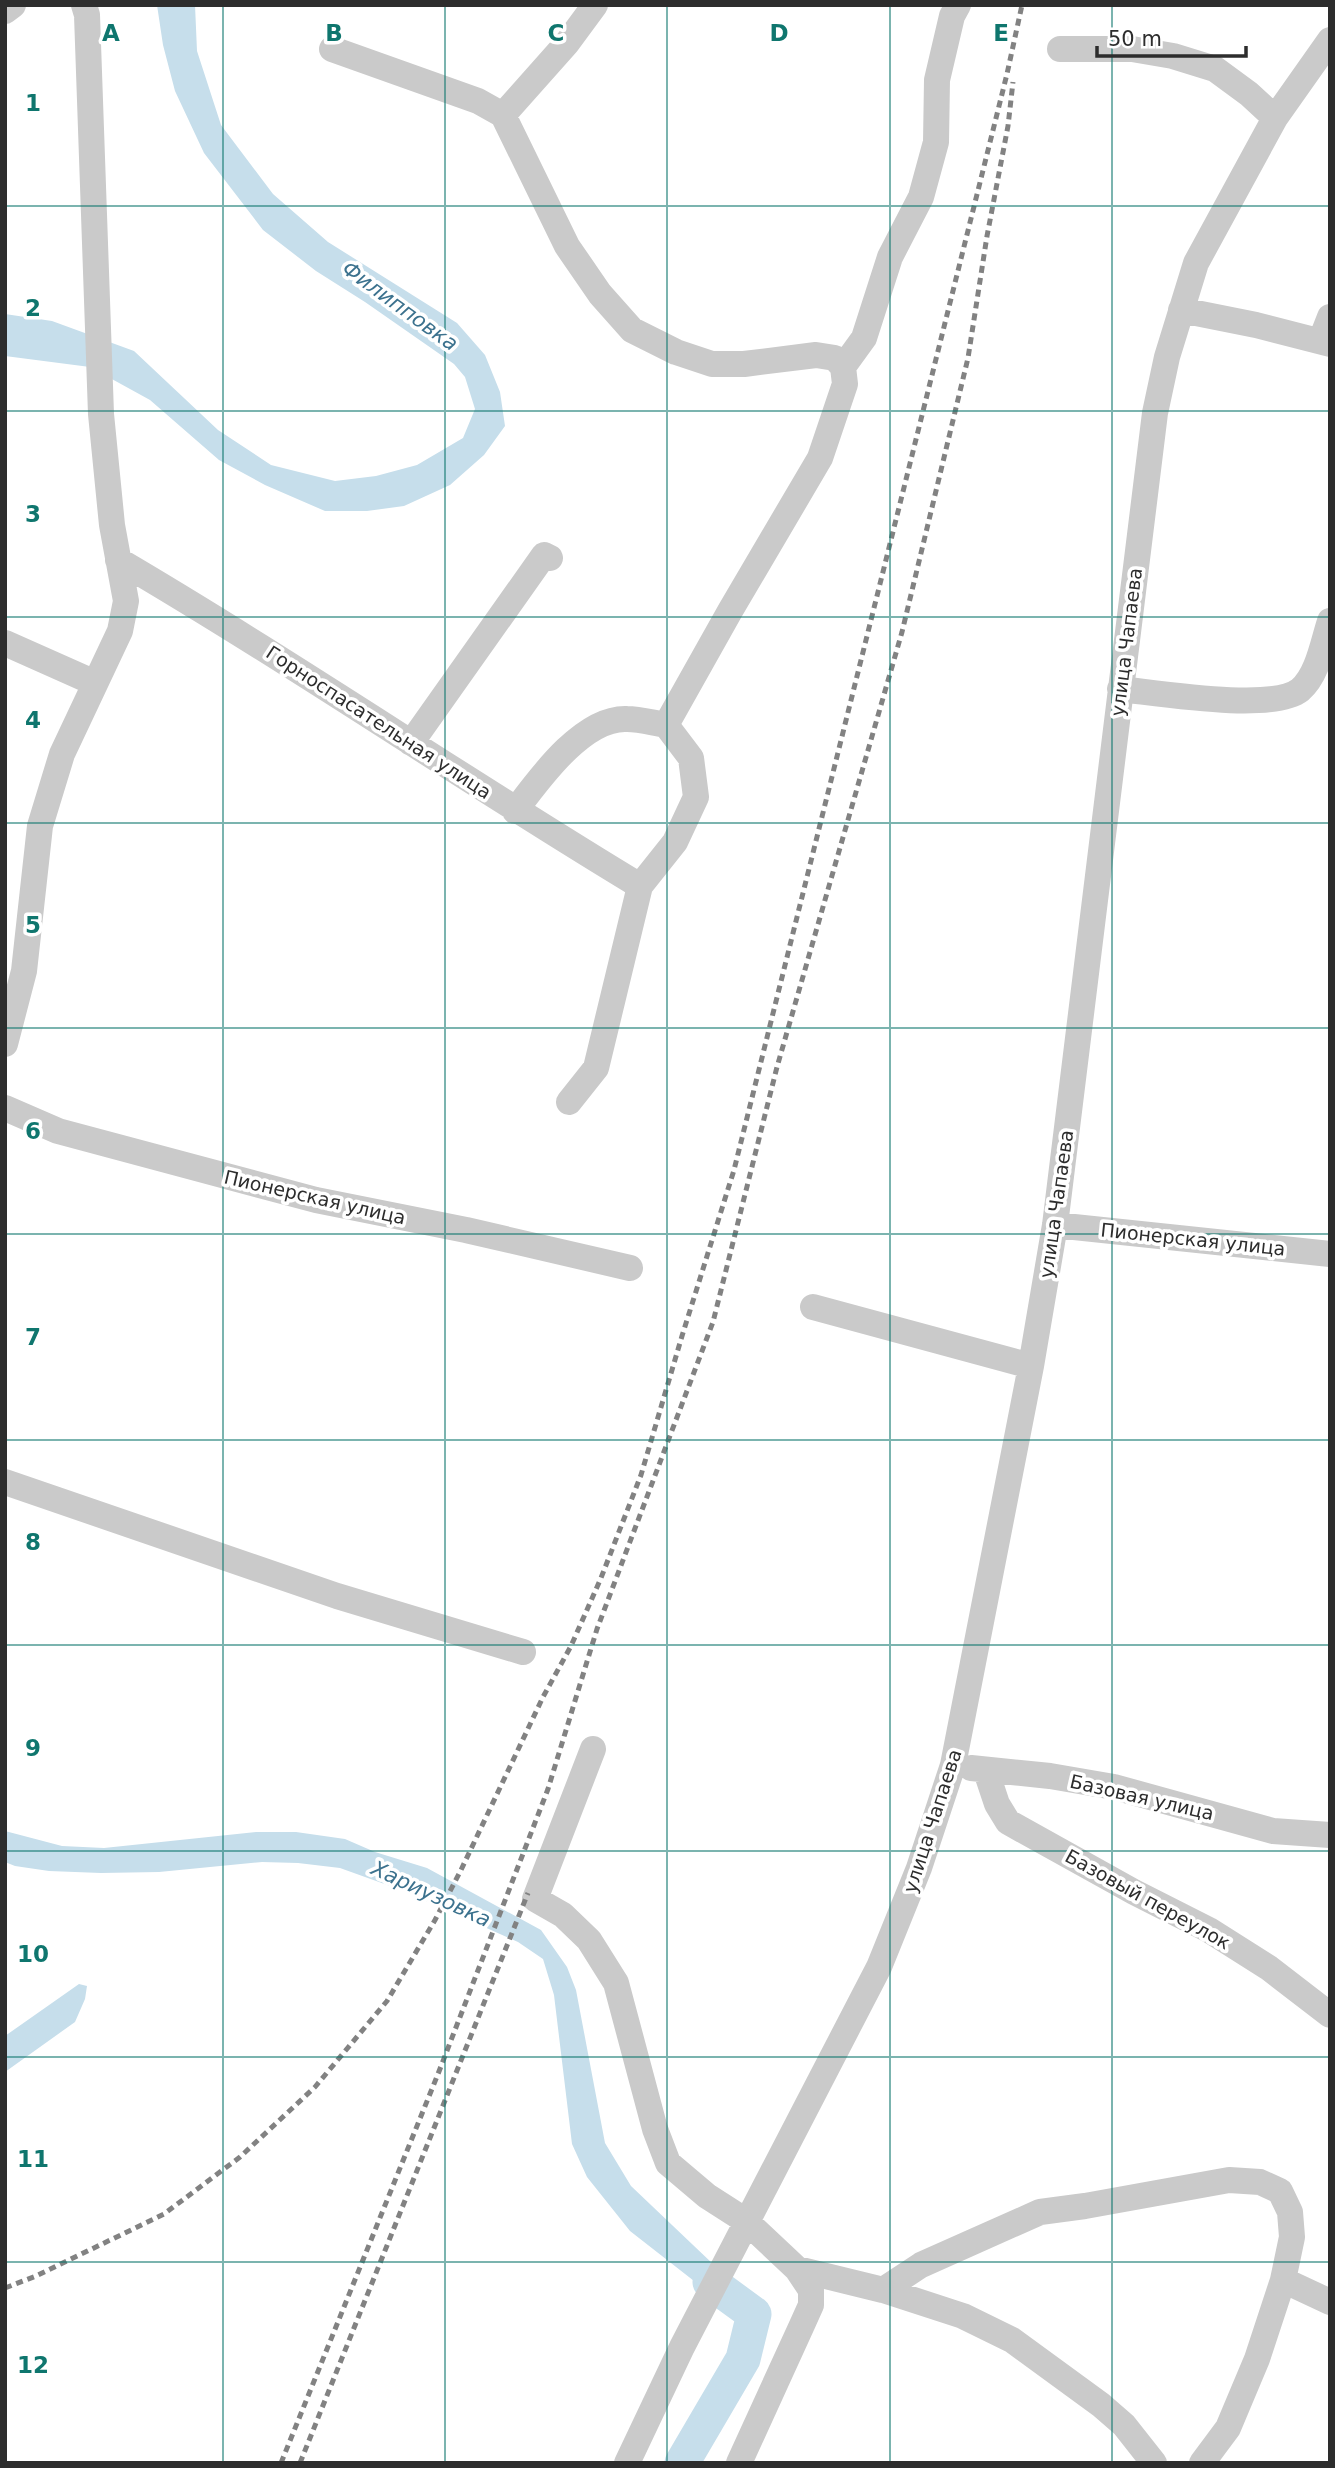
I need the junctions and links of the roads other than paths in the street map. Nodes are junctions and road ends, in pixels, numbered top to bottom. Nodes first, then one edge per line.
1 (13, 5) edge
2 (84, 5) edge
3 (595, 5) edge
4 (958, 5) edge
5 (5, 11) edge
6 (1330, 40) edge
7 (332, 49) dead end
8 (1060, 50) dead end
9 (503, 116) junction
10 (1275, 118) junction
11 (1181, 310) junction
12 (1327, 334) edge
13 (844, 367) junction
14 (550, 558) dead end
15 (118, 561) junction
16 (1330, 621) edge
17 (5, 643) edge
18 (94, 683) junction
19 (1120, 689) junction
20 (666, 725) junction
21 (411, 743) junction
22 (515, 811) junction
23 (640, 886) junction
24 (5, 1044) edge
25 (569, 1102) dead end
26 (5, 1108) edge
27 (1055, 1225) junction
28 (1330, 1254) edge
29 (630, 1268) dead end
30 (813, 1307) dead end
31 (1031, 1366) junction
32 (5, 1482) edge
33 (523, 1652) dead end
34 (593, 1749) dead end
35 (953, 1765) junction
36 (986, 1771) junction
37 (1330, 1835) edge
38 (1330, 2015) edge
39 (746, 2221) junction
40 (797, 2269) junction
41 (1283, 2280) junction
42 (883, 2290) junction
43 (1330, 2302) edge
44 (627, 2463) edge
45 (739, 2463) edge
46 (1154, 2463) edge
47 (1202, 2463) edge

1 - 5 street
2 - 15 street
3 - 9 street
4 - 13 street
6 - 10 street, улица Чапаева
7 - 9 street
8 - 10 street
9 - 13 street
10 - 11 street, улица Чапаева
11 - 12 street
11 - 19 street, улица Чапаева
13 - 20 street
14 - 21 street
15 - 18 street
15 - 21 street, Горноспасательная улица
16 - 19 street
17 - 18 street
18 - 24 street
19 - 27 street, улица Чапаева
20 - 22 street
20 - 23 street
21 - 22 street, Горноспасательная улица
22 - 23 street, Горноспасательная улица
23 - 25 street
26 - 29 street, Пионерская улица
27 - 28 street, Пионерская улица
27 - 31 street, улица Чапаева
30 - 31 street
31 - 35 street, улица Чапаева
32 - 33 street
34 - 39 street
35 - 36 street, Базовая улица
35 - 39 street, улица Чапаева
36 - 37 street, Базовая улица
36 - 38 street, Базовый переулок
39 - 40 street
39 - 44 street, улица Чапаева
40 - 42 street
40 - 45 street
41 - 42 street
41 - 43 street
41 - 47 street
42 - 46 street

